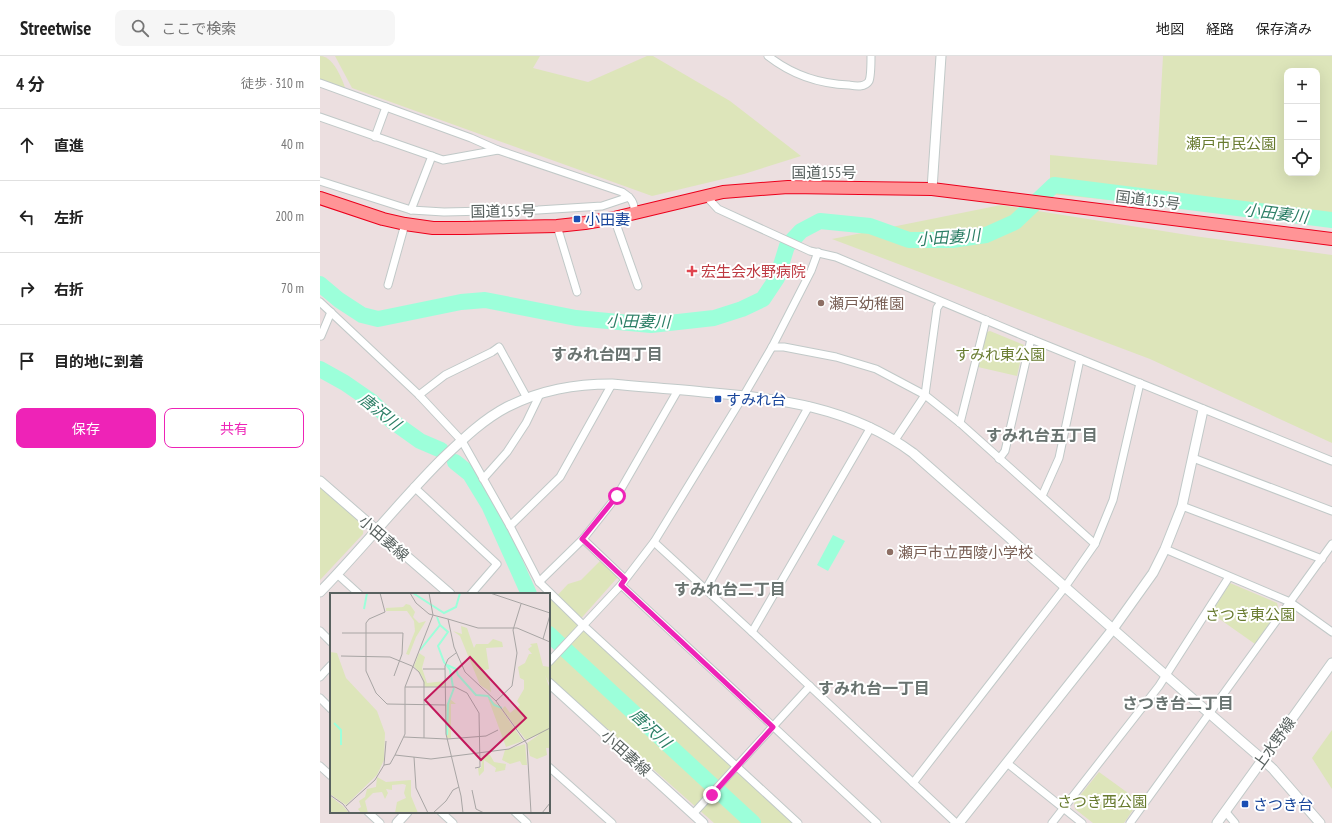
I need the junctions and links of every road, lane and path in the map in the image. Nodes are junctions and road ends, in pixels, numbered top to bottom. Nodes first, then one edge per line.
1 (768, 56) edge
2 (871, 56) edge
3 (941, 56) edge
4 (320, 83) edge
5 (386, 106) junction
6 (320, 117) edge
7 (375, 137) junction
8 (498, 150) junction
9 (432, 156) junction
10 (320, 181) edge
11 (932, 189) junction
12 (706, 195) junction
13 (629, 197) junction
14 (320, 198) edge
15 (411, 210) junction
16 (634, 213) junction
17 (614, 218) junction
18 (405, 224) junction
19 (558, 226) junction
20 (1332, 239) edge
21 (818, 252) junction
22 (388, 285) dead end
23 (638, 286) dead end
24 (576, 292) dead end
25 (320, 302) edge
26 (941, 302) junction
27 (331, 312) junction
28 (986, 320) junction
29 (320, 335) edge
30 (1031, 339) junction
31 (772, 347) junction
32 (1080, 359) junction
33 (1140, 383) junction
34 (612, 384) junction
35 (678, 390) junction
36 (540, 394) junction
37 (419, 395) junction
38 (744, 395) junction
39 (925, 395) junction
40 (527, 398) junction
41 (810, 406) junction
42 (1203, 410) junction
43 (960, 423) junction
44 (871, 427) junction
45 (895, 440) junction
46 (462, 441) junction
47 (1193, 458) junction
48 (999, 459) junction
49 (1332, 461) edge
50 (483, 479) junction
51 (320, 480) edge
52 (414, 487) junction
53 (1042, 496) junction
54 (1182, 506) junction
55 (1332, 510) edge
56 (510, 526) junction
57 (376, 531) junction
58 (582, 539) junction
59 (654, 542) junction
60 (1095, 544) junction
61 (1332, 544) edge
62 (1165, 549) junction
63 (1322, 559) junction
64 (337, 574) junction
65 (1229, 577) junction
66 (539, 582) junction
67 (623, 582) junction
68 (1065, 587) junction
69 (706, 589) junction
70 (320, 592) edge
71 (358, 593) edge
72 (449, 593) edge
73 (472, 593) edge
74 (1290, 602) junction
75 (583, 625) junction
76 (1114, 629) junction
77 (320, 631) edge
78 (752, 632) junction
79 (1332, 632) edge
80 (330, 641) edge
81 (550, 661) edge
82 (1332, 663) edge
83 (330, 667) edge
84 (1166, 676) junction
85 (320, 677) edge
86 (550, 685) edge
87 (810, 686) junction
88 (320, 698) edge
89 (330, 707) edge
90 (1209, 714) junction
91 (773, 727) junction
92 (1262, 759) junction
93 (1007, 763) junction
94 (320, 766) edge
95 (737, 767) junction
96 (550, 768) edge
97 (330, 775) edge
98 (913, 783) junction
99 (1064, 808) junction
100 (1225, 812) junction
101 (369, 813) edge
102 (406, 813) edge
103 (443, 813) edge
104 (516, 813) edge
105 (693, 814) junction
106 (380, 823) edge
107 (397, 823) edge
108 (453, 823) edge
109 (527, 823) edge
110 (612, 823) edge
111 (703, 823) edge
112 (798, 823) edge
113 (876, 823) edge
114 (958, 823) edge
115 (1052, 823) edge
116 (1082, 823) edge
117 (1130, 823) edge
118 (1217, 823) edge
119 (1236, 823) edge
120 (1320, 823) edge

1 - 2 street
3 - 11 street
4 - 5 street
5 - 7 street
5 - 8 street
6 - 7 street
7 - 9 street
8 - 9 street
8 - 13 street
9 - 15 street
10 - 15 street
11 - 12 highway, 国道155号
11 - 20 highway, 国道155号
12 - 16 highway, 国道155号
12 - 21 street
13 - 15 street
13 - 16 street
14 - 18 highway, 国道155号
16 - 17 highway, 国道155号
17 - 19 highway, 国道155号
17 - 23 street
18 - 19 highway, 国道155号
18 - 22 street
19 - 24 street
21 - 26 street
21 - 31 street
25 - 27 street
26 - 28 street
26 - 39 street
27 - 29 street
27 - 37 street
28 - 30 street
28 - 43 street
30 - 32 street
30 - 48 street
31 - 38 street
31 - 39 street
32 - 33 street
32 - 53 street
33 - 42 street
33 - 60 street
34 - 35 street
34 - 36 street
34 - 56 street
35 - 38 street
35 - 58 street
36 - 40 street
36 - 50 street
37 - 40 street
37 - 46 street
38 - 41 street
38 - 59 street
39 - 43 street
39 - 45 street
40 - 46 street
41 - 44 street
41 - 69 street
42 - 47 street
42 - 49 street
43 - 48 street
44 - 45 street
44 - 78 street
45 - 68 street
46 - 50 street
46 - 52 street
47 - 54 street
47 - 55 street
48 - 53 street
50 - 56 street
51 - 57 street, 小田妻線
52 - 57 street
52 - 73 street
53 - 60 street
54 - 62 street
54 - 63 street
56 - 66 street
57 - 64 street
57 - 72 street, 小田妻線
58 - 66 street
58 - 67 street
59 - 67 street
59 - 69 street
60 - 68 street
61 - 63 street
62 - 65 street
62 - 76 street
63 - 74 street
64 - 70 street
64 - 71 street
65 - 74 street
65 - 84 street
66 - 75 street
67 - 75 street
67 - 91 street
68 - 76 street
68 - 98 street
69 - 78 street
74 - 79 street
74 - 90 street
75 - 81 street
75 - 95 street
76 - 84 street
76 - 93 street
77 - 80 street
78 - 87 street
82 - 92 street, 上水野線
83 - 85 street
84 - 90 street
84 - 99 street
86 - 105 street, 小田妻線
87 - 91 street
87 - 98 street
88 - 89 street
90 - 92 street
90 - 117 street
91 - 95 street
91 - 113 street
92 - 100 street, 上水野線
92 - 120 street
93 - 99 street
93 - 114 street
94 - 97 street
95 - 105 street
95 - 112 street
96 - 110 street
98 - 114 street
99 - 115 street
99 - 116 street
100 - 118 street, 上水野線
100 - 119 street
101 - 106 street
102 - 107 street
103 - 108 street
104 - 109 street
105 - 111 street, 小田妻線

